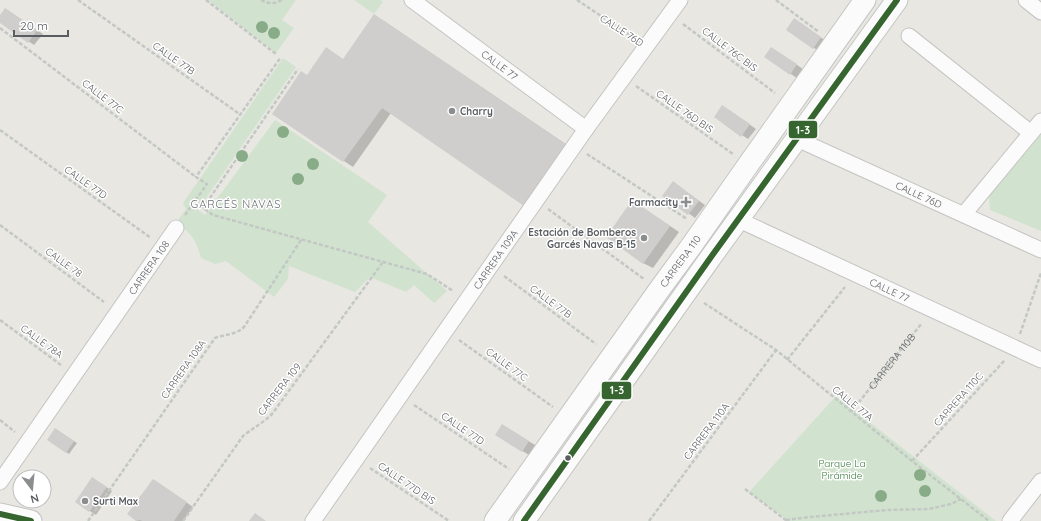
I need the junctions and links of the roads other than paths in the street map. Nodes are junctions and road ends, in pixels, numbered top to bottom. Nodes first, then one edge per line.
1 (412, 0) edge
2 (680, 0) edge
3 (865, 0) edge
4 (897, 0) edge
5 (1026, 0) edge
6 (1041, 12) edge
7 (909, 36) dead end
8 (1041, 121) edge
9 (586, 129) junction
10 (1031, 133) junction
11 (797, 139) junction
12 (964, 214) junction
13 (739, 220) junction
14 (176, 228) road end
15 (692, 245) junction
16 (1041, 250) edge
17 (712, 257) junction
18 (1041, 360) edge
19 (1041, 481) edge
20 (0, 482) edge
21 (0, 514) edge
22 (31, 521) edge
23 (313, 521) edge
24 (495, 521) edge
25 (524, 521) edge
26 (1010, 521) edge

1 - 9 street, CALLE 77
2 - 9 street, CARRERA 109A
3 - 15 main road, CARRERA 110
4 - 11 main road
5 - 6 street
7 - 10 street
8 - 10 street
9 - 23 street, CARRERA 109A
10 - 12 street
11 - 12 street, CALLE 76D
11 - 13 main road
12 - 16 street, CALLE 76D
13 - 17 main road
13 - 18 street, CALLE 77
14 - 20 street, CARRERA 108
15 - 17 main road
15 - 24 main road, CARRERA 110
17 - 25 main road
19 - 26 street
21 - 22 main road

